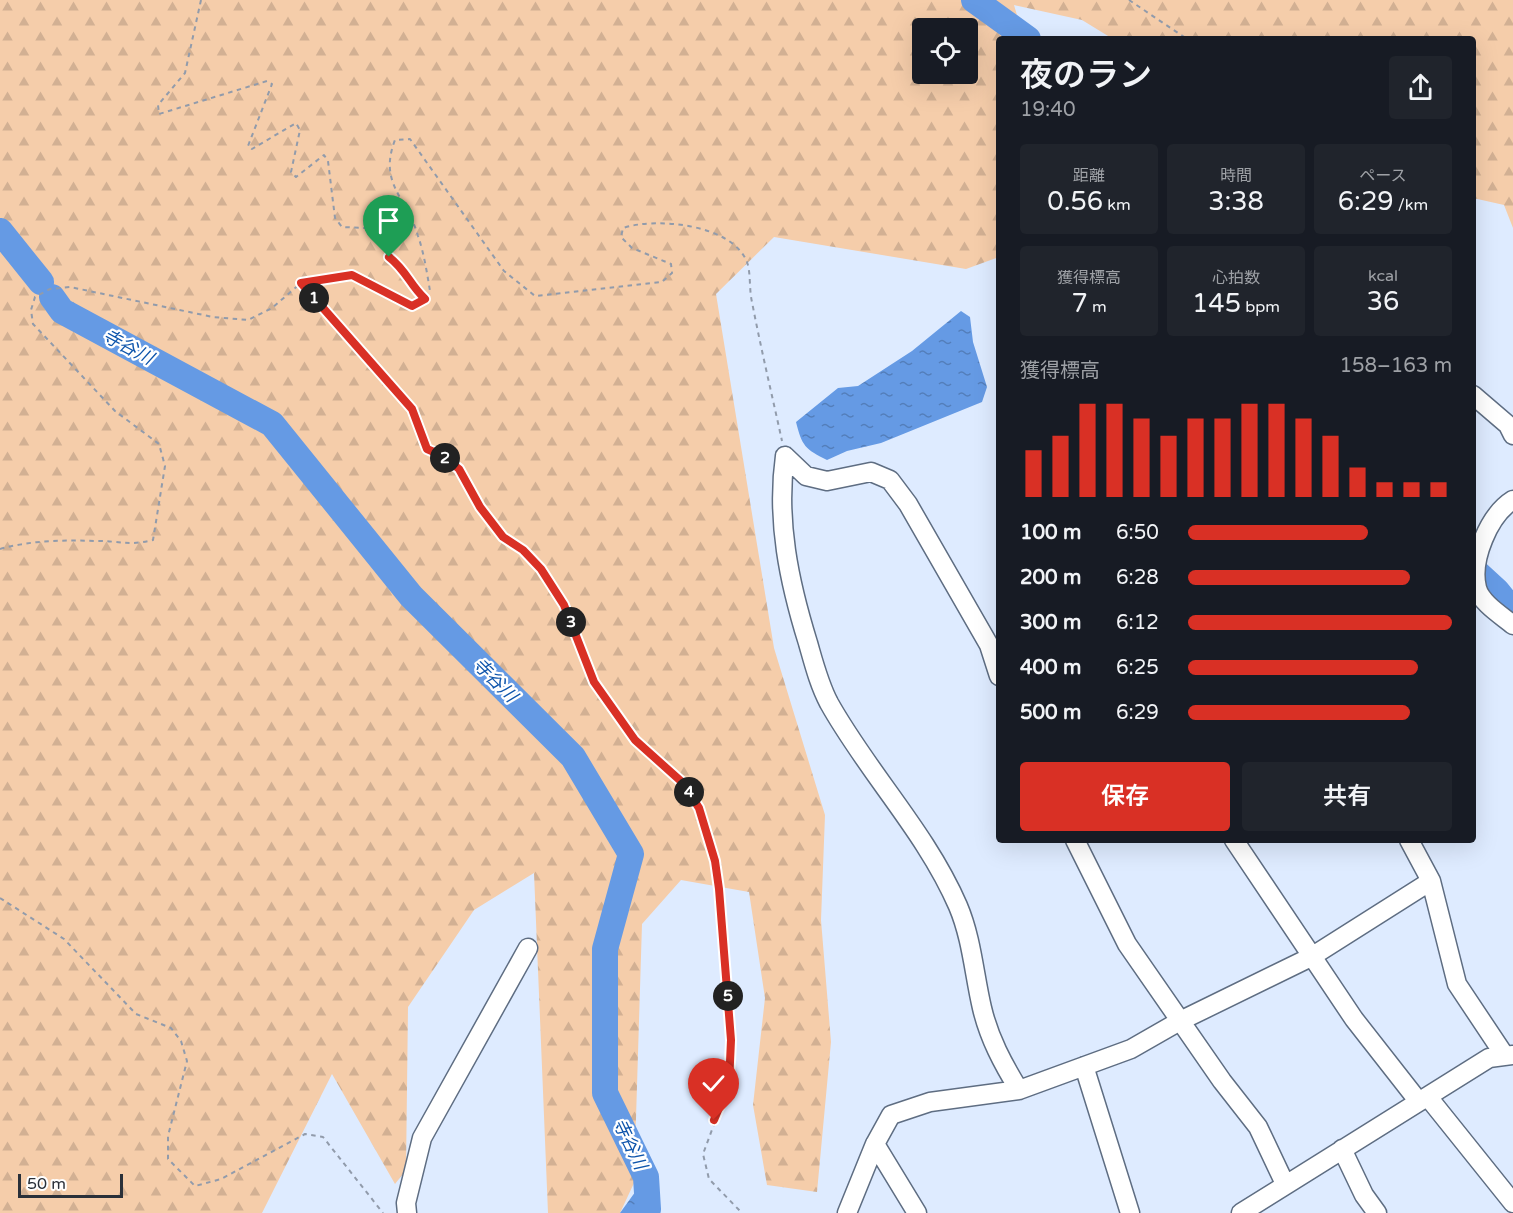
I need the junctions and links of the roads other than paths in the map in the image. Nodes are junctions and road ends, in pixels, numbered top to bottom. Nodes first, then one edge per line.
1 (1476, 398) edge
2 (1513, 435) edge
3 (1513, 500) edge
4 (1513, 625) edge
5 (996, 667) edge
6 (1076, 843) edge
7 (1236, 843) edge
8 (1411, 843) edge
9 (1431, 881) junction
10 (528, 948) dead end
11 (1311, 957) junction
12 (1180, 1021) junction
13 (1509, 1055) edge
14 (1084, 1066) junction
15 (1019, 1090) junction
16 (1424, 1099) junction
17 (874, 1144) junction
18 (1342, 1149) junction
19 (1285, 1184) junction
20 (1513, 1203) edge
21 (407, 1213) edge
22 (847, 1213) edge
23 (917, 1213) edge
24 (1130, 1213) edge
25 (1241, 1213) edge
26 (1377, 1213) edge

1 - 2 street
3 - 4 street
5 - 15 street
6 - 12 street
7 - 11 street
8 - 9 street
9 - 11 street
9 - 13 street
10 - 21 street
11 - 12 street
11 - 16 street
12 - 14 street
12 - 19 street
13 - 16 street
14 - 15 street
14 - 24 street
15 - 17 street
16 - 18 street
16 - 20 street
17 - 22 street
17 - 23 street
18 - 19 street
18 - 26 street
19 - 25 street

